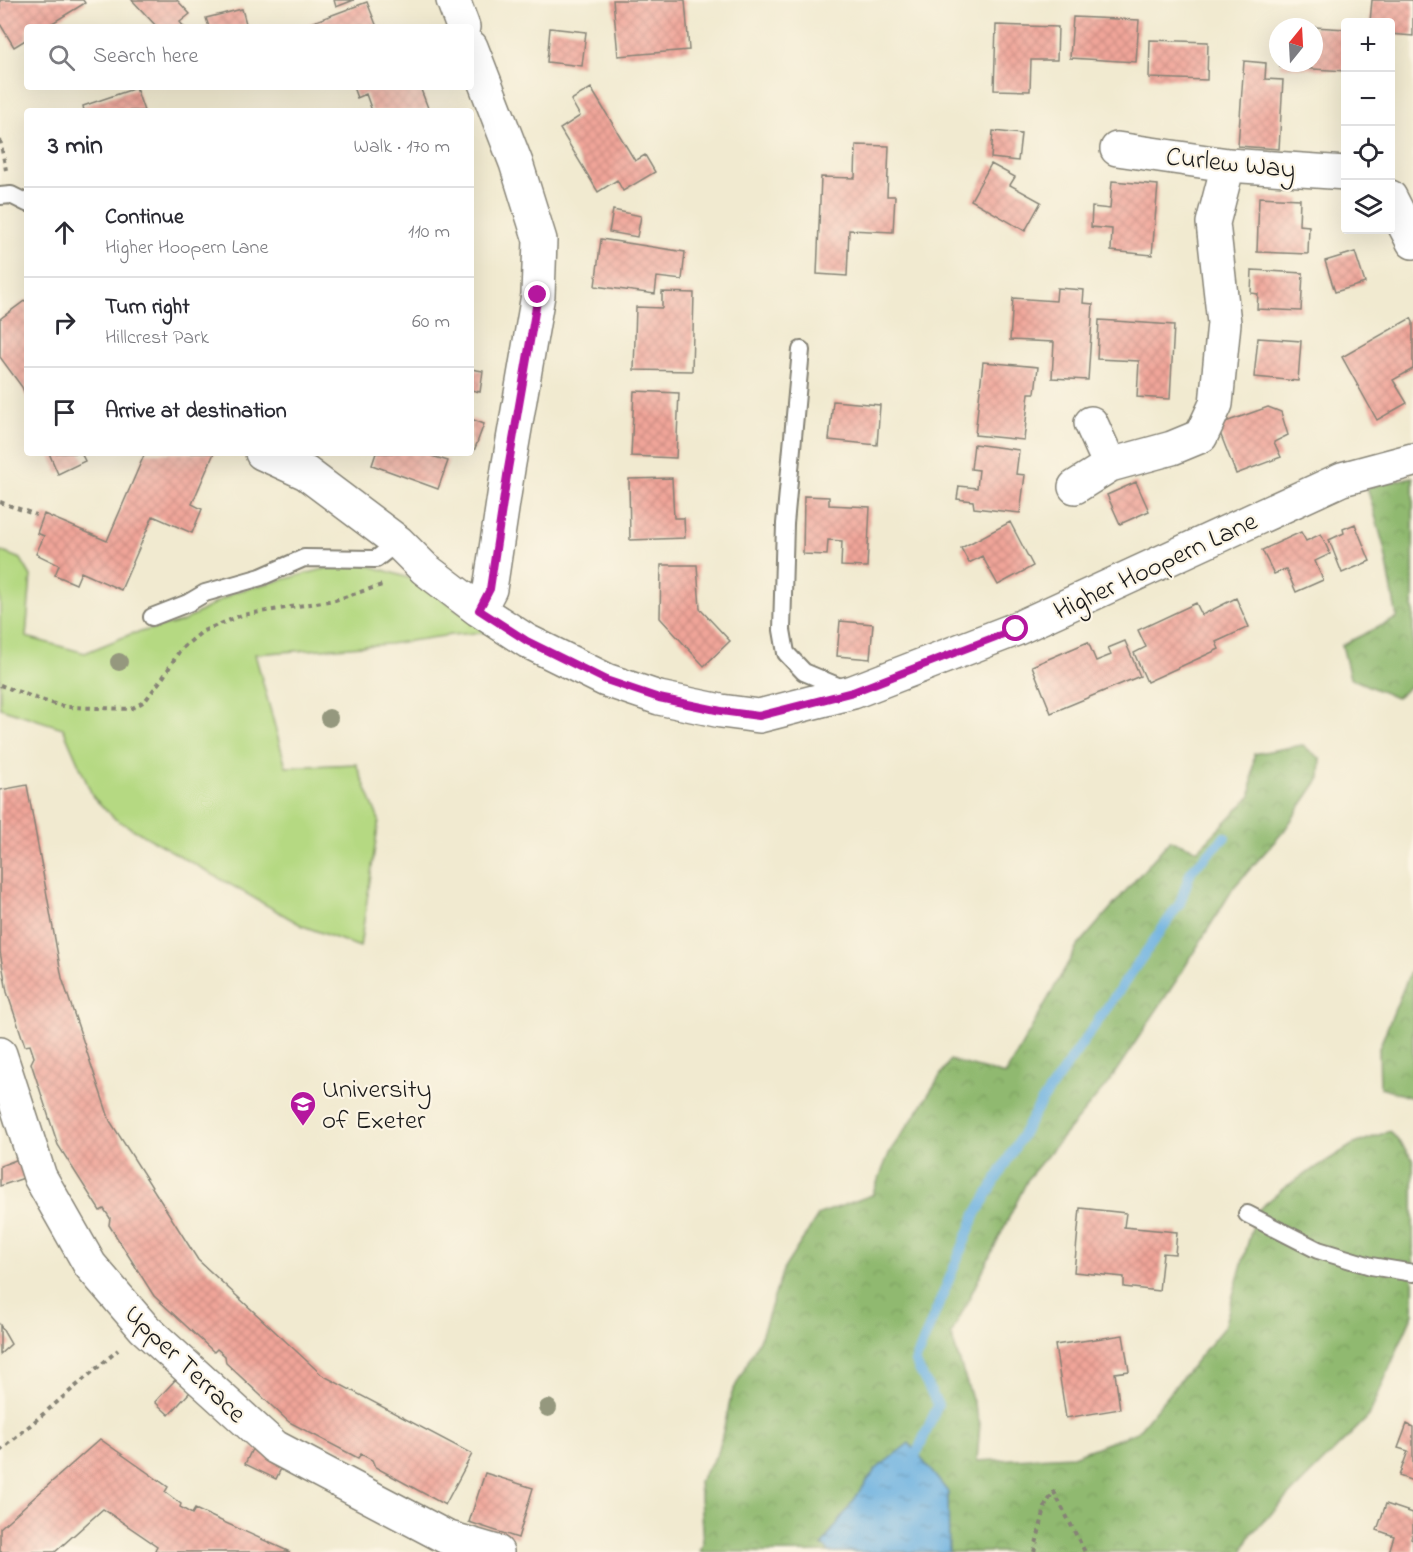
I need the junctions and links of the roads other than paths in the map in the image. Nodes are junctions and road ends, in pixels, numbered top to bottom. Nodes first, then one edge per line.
1 (453, 0) edge
2 (462, 24) edge
3 (474, 55) edge
4 (1117, 149) dead end
5 (1228, 165) junction
6 (1341, 173) edge
7 (0, 196) edge
8 (24, 202) edge
9 (1395, 207) edge
10 (1413, 242) edge
11 (801, 350) dead end
12 (1091, 423) dead end
13 (269, 456) edge
14 (1413, 460) edge
15 (1110, 465) junction
16 (1075, 487) dead end
17 (398, 542) junction
18 (479, 610) junction
19 (152, 616) dead end
20 (853, 692) junction
21 (0, 1054) edge
22 (1247, 1214) dead end
23 (1413, 1273) edge
24 (497, 1552) edge

1 - 2 street
3 - 18 street
4 - 5 street, Curlew Way
5 - 6 street, Curlew Way
5 - 15 street
7 - 8 lane
9 - 10 street
11 - 20 lane
12 - 15 street
13 - 17 street, Higher Hoopern Lane
14 - 20 street, Higher Hoopern Lane
15 - 16 street
17 - 18 street, Higher Hoopern Lane
17 - 19 lane
18 - 20 street, Higher Hoopern Lane
21 - 24 street, Upper Terrace
22 - 23 lane

